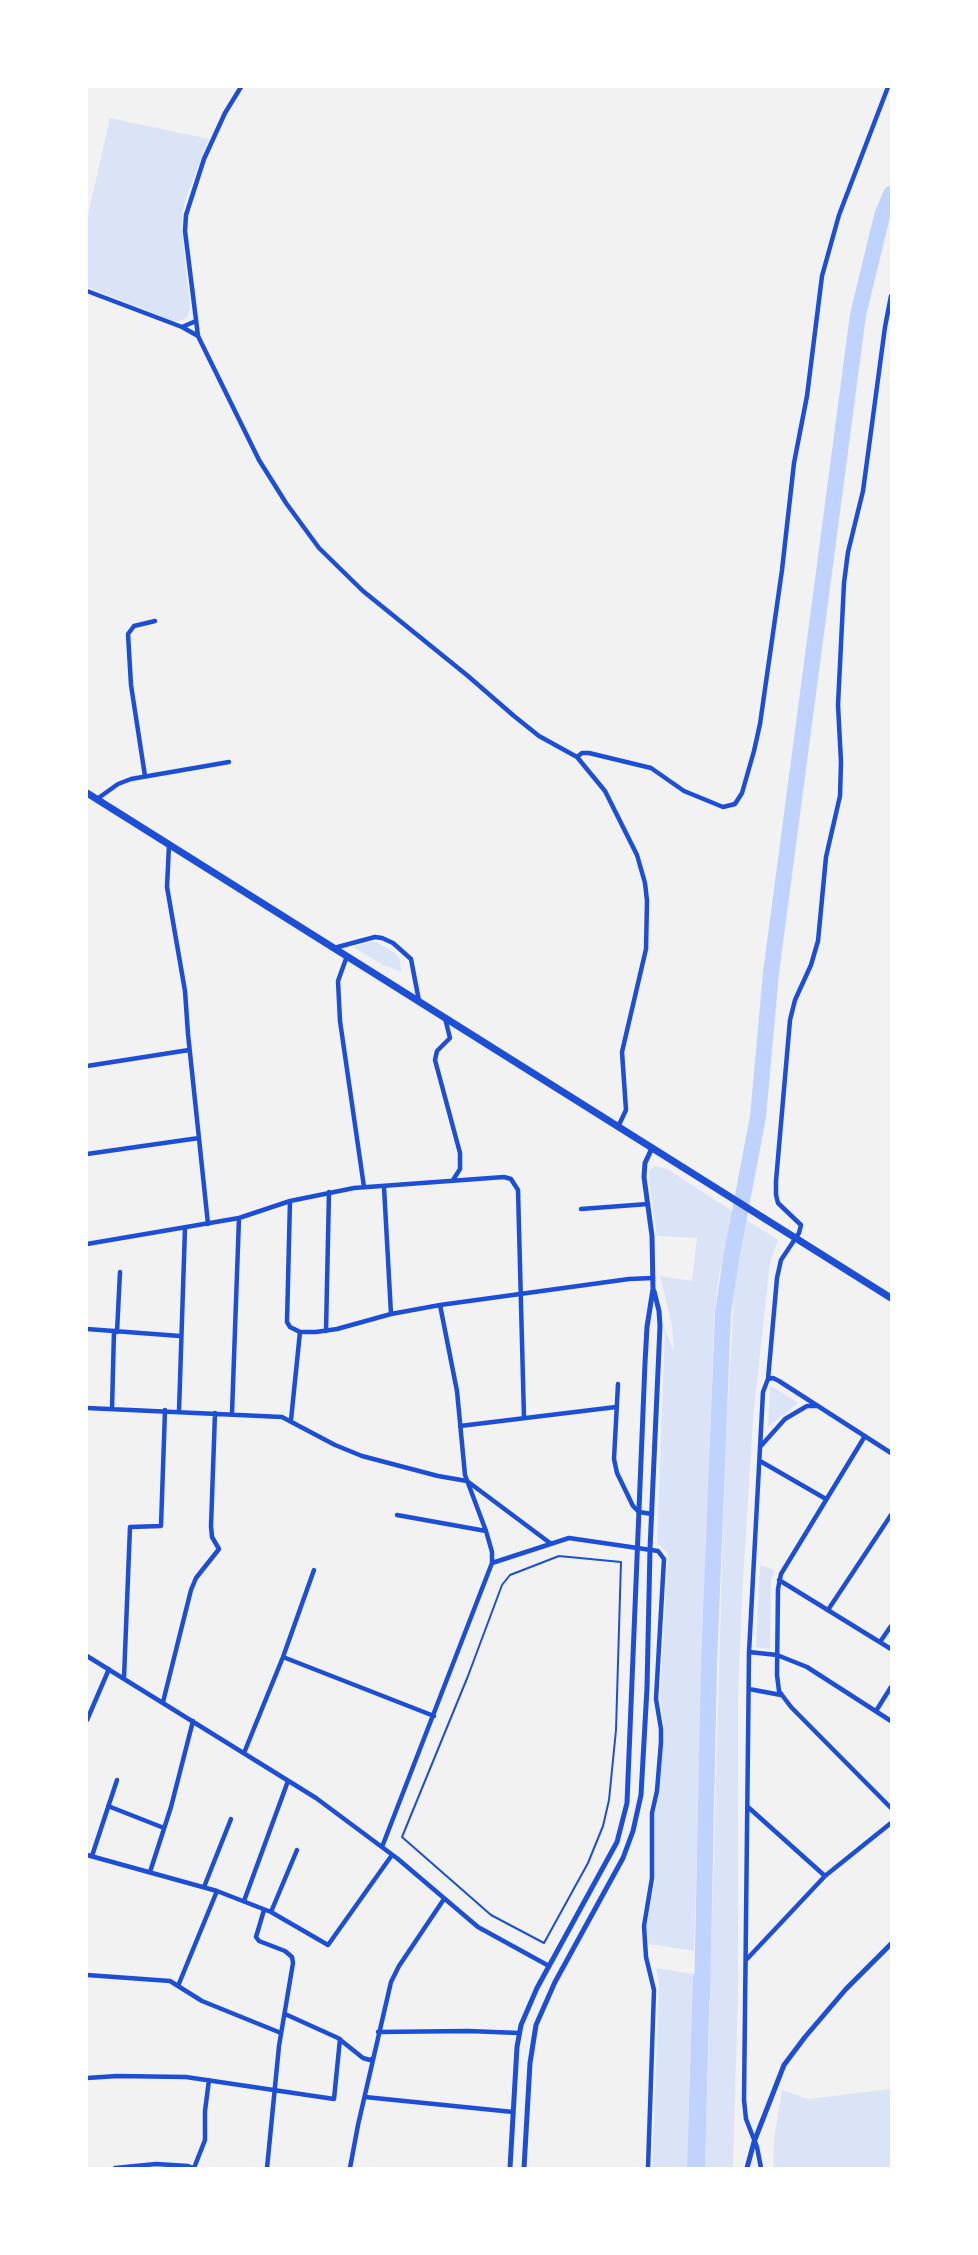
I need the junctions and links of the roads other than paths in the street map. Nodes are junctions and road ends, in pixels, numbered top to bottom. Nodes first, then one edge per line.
1 (241, 87) edge
2 (888, 87) edge
3 (87, 291) edge
4 (891, 296) edge
5 (196, 321) junction
6 (182, 327) junction
7 (198, 336) junction
8 (155, 621) dead end
9 (577, 757) junction
10 (229, 762) dead end
11 (145, 776) junction
12 (87, 793) edge
13 (97, 799) junction
14 (170, 845) junction
15 (333, 948) junction
16 (347, 956) junction
17 (419, 1001) junction
18 (445, 1018) junction
19 (189, 1050) junction
20 (87, 1066) edge
21 (618, 1127) junction
22 (199, 1138) junction
23 (652, 1148) junction
24 (87, 1154) edge
25 (453, 1180) junction
26 (364, 1187) junction
27 (384, 1187) junction
28 (329, 1192) junction
29 (290, 1201) junction
30 (648, 1204) junction
31 (581, 1209) dead end
32 (239, 1218) junction
33 (208, 1224) junction
34 (185, 1228) junction
35 (796, 1238) junction
36 (87, 1244) edge
37 (120, 1272) dead end
38 (653, 1278) junction
39 (653, 1289) junction
40 (520, 1293) junction
41 (891, 1298) edge
42 (440, 1305) junction
43 (391, 1314) junction
44 (87, 1329) edge
45 (116, 1331) junction
46 (326, 1331) junction
47 (300, 1332) junction
48 (180, 1336) junction
49 (768, 1379) junction
50 (618, 1384) dead end
51 (819, 1406) junction
52 (616, 1407) junction
53 (87, 1408) edge
54 (112, 1409) junction
55 (165, 1410) junction
56 (178, 1411) junction
57 (215, 1413) junction
58 (232, 1413) junction
59 (524, 1418) junction
60 (291, 1420) junction
61 (460, 1426) junction
62 (865, 1436) junction
63 (760, 1446) junction
64 (891, 1454) edge
65 (760, 1461) junction
66 (467, 1481) junction
67 (826, 1500) junction
68 (639, 1512) junction
69 (652, 1514) junction
70 (397, 1515) dead end
71 (891, 1515) edge
72 (486, 1531) junction
73 (550, 1543) junction
74 (637, 1546) junction
75 (650, 1549) junction
76 (492, 1563) junction
77 (314, 1570) dead end
78 (779, 1580) junction
79 (828, 1610) junction
80 (891, 1626) edge
81 (880, 1642) junction
82 (891, 1649) edge
83 (749, 1652) junction
84 (777, 1655) junction
85 (87, 1656) edge
86 (283, 1657) junction
87 (109, 1670) junction
88 (124, 1678) junction
89 (891, 1687) edge
90 (749, 1689) junction
91 (781, 1695) junction
92 (657, 1699) junction
93 (163, 1702) junction
94 (646, 1702) junction
95 (876, 1711) junction
96 (434, 1716) junction
97 (87, 1720) edge
98 (193, 1721) junction
99 (891, 1721) edge
100 (244, 1753) junction
101 (117, 1780) dead end
102 (288, 1780) junction
103 (108, 1806) junction
104 (748, 1807) junction
105 (891, 1808) edge
106 (231, 1819) dead end
107 (891, 1823) edge
108 (164, 1828) junction
109 (402, 1837) joint
110 (382, 1847) junction
111 (297, 1850) dead end
112 (392, 1854) junction
113 (90, 1855) edge
114 (150, 1872) junction
115 (825, 1876) junction
116 (204, 1887) junction
117 (217, 1891) junction
118 (444, 1899) junction
119 (244, 1901) junction
120 (264, 1910) junction
121 (271, 1912) junction
122 (891, 1944) edge
123 (746, 1959) junction
124 (549, 1966) junction
125 (87, 1975) edge
126 (178, 1986) junction
127 (285, 2014) junction
128 (378, 2032) junction
129 (281, 2033) junction
130 (519, 2033) junction
131 (340, 2039) junction
132 (373, 2058) junction
133 (87, 2078) edge
134 (209, 2080) junction
135 (274, 2090) junction
136 (365, 2097) junction
137 (513, 2112) junction
138 (754, 2142) junction
139 (115, 2168) edge
140 (194, 2168) edge
141 (267, 2168) edge
142 (350, 2168) edge
143 (510, 2168) edge
144 (524, 2168) edge
145 (648, 2168) edge
146 (747, 2168) edge
147 (761, 2168) edge

1 - 5 street
2 - 9 street
3 - 6 street
4 - 35 street
5 - 6 street
5 - 7 street
6 - 7 street
7 - 9 street
8 - 11 street
9 - 21 street
10 - 11 street
11 - 13 street
12 - 13 main road
13 - 14 main road
14 - 15 main road
14 - 19 street
15 - 16 main road
15 - 17 street
16 - 17 main road
16 - 26 street
17 - 18 main road
18 - 21 main road
18 - 25 street
19 - 20 street
19 - 22 street
21 - 23 main road
22 - 24 street
22 - 33 street
23 - 30 street
23 - 35 main road
25 - 27 street
25 - 40 street
26 - 27 street
26 - 28 street
27 - 43 street
28 - 29 street
28 - 46 street
29 - 32 street
29 - 47 street
30 - 31 street
30 - 38 street
32 - 33 street
32 - 58 street
33 - 34 street
34 - 36 street
34 - 48 street
35 - 41 main road
35 - 49 street
37 - 45 street
38 - 39 street
38 - 40 street
39 - 68 street
39 - 69 street
40 - 42 street
40 - 59 street
42 - 43 street
42 - 61 street
43 - 46 street
44 - 45 street
45 - 48 street
45 - 54 street
46 - 47 street
47 - 60 street
48 - 56 street
49 - 51 street
49 - 63 street
50 - 52 street
51 - 62 street
51 - 63 street
52 - 59 street
52 - 68 street
53 - 54 street
54 - 55 street
55 - 56 street
55 - 88 street
56 - 57 street
57 - 58 street
57 - 93 street
58 - 60 street
59 - 61 street
60 - 66 street
61 - 66 street
62 - 64 street
62 - 67 street
63 - 65 street
65 - 67 street
65 - 83 street
66 - 72 street
66 - 73 street
67 - 78 street
68 - 69 street
68 - 74 street
69 - 75 street
70 - 72 street
71 - 79 street
72 - 76 street
73 - 74 street
73 - 76 street
74 - 75 street
74 - 124 street
75 - 92 street
75 - 94 street
76 - 96 street
77 - 86 street
78 - 79 street
78 - 84 street
79 - 81 street
80 - 81 street
81 - 82 street
83 - 84 street
83 - 90 street
84 - 91 street
84 - 95 street
85 - 87 street
86 - 96 street
86 - 100 street
87 - 88 street
87 - 97 street
88 - 93 street
89 - 95 street
90 - 91 street
90 - 104 street
91 - 105 street
92 - 94 street
92 - 145 street
93 - 98 street
94 - 144 street
95 - 99 street
96 - 110 street
98 - 100 street
98 - 108 street
100 - 102 street
101 - 103 street
102 - 110 street
102 - 119 street
103 - 108 street
103 - 113 street
104 - 115 street
104 - 123 street
106 - 116 street
107 - 115 street
108 - 114 street
109 - 109 lane
110 - 112 street
111 - 121 street
112 - 118 street
112 - 121 street
113 - 114 street
114 - 116 street
115 - 123 street
116 - 117 street
117 - 119 street
117 - 126 street
118 - 124 street
118 - 128 street
119 - 120 street
120 - 121 street
120 - 127 street
122 - 138 street
123 - 138 street
124 - 130 street
125 - 126 street
126 - 129 street
127 - 129 street
127 - 131 street
128 - 130 street
128 - 132 street
129 - 135 street
130 - 137 street
131 - 132 street
131 - 135 street
132 - 136 street
133 - 134 street
134 - 135 street
134 - 140 street
135 - 141 street
136 - 137 street
136 - 142 street
137 - 143 street
138 - 146 street
138 - 147 street
139 - 140 street

